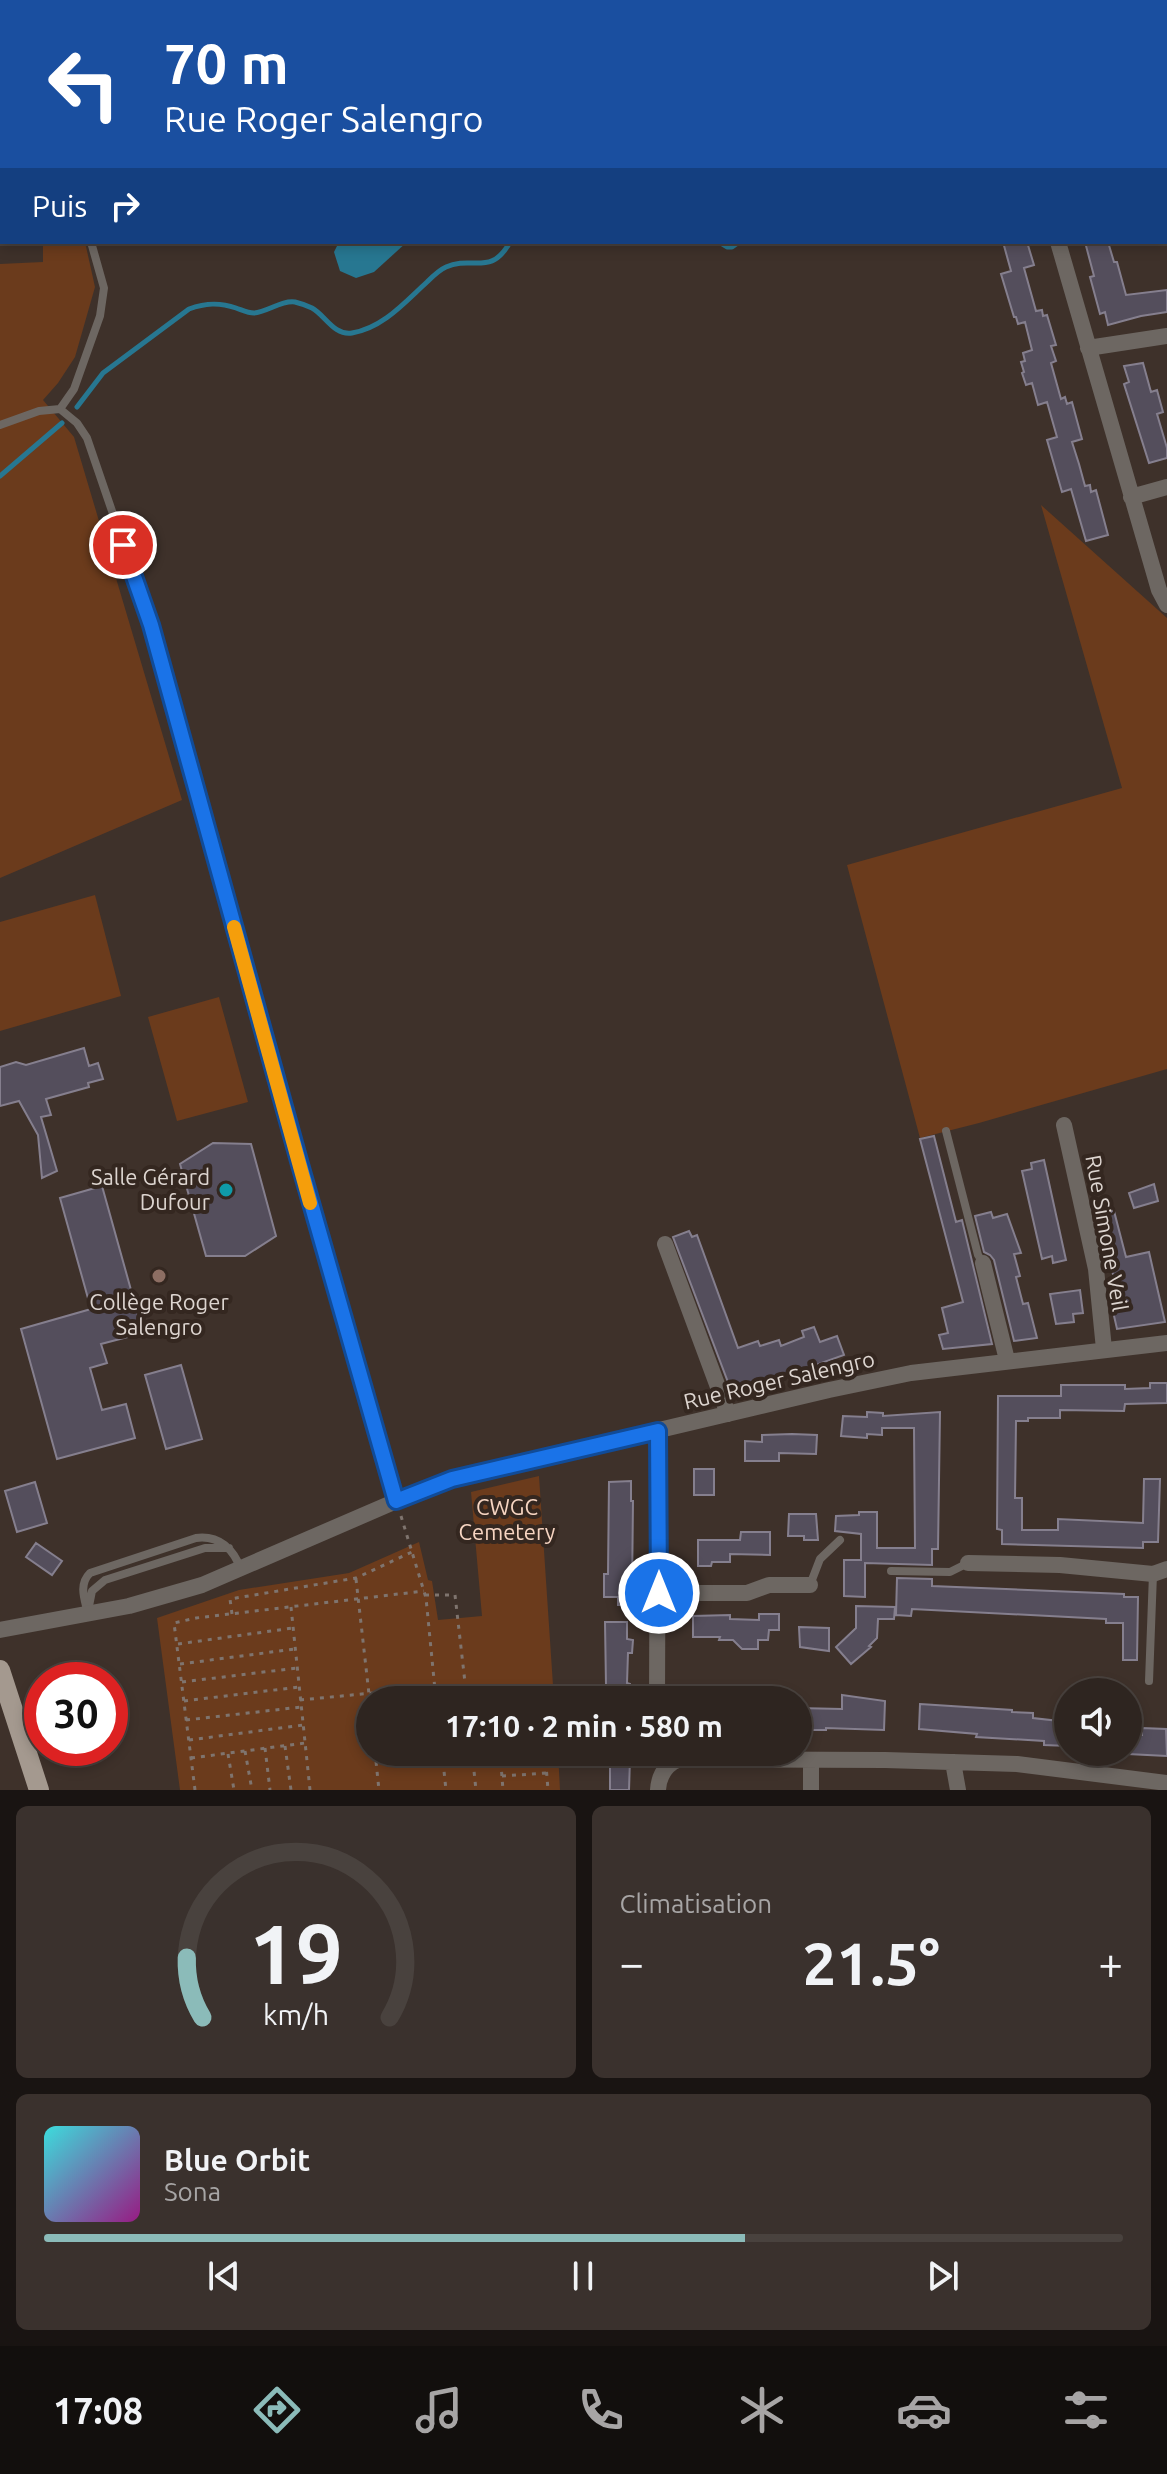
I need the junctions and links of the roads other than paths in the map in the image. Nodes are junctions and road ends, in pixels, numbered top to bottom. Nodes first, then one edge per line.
1 (92, 244) edge
2 (1059, 244) edge
3 (1167, 336) edge
4 (1088, 348) junction
5 (62, 410) junction
6 (0, 425) edge
7 (1167, 487) edge
8 (1131, 497) junction
9 (1167, 605) edge
10 (1064, 1125) dead end
11 (946, 1131) dead end
12 (665, 1244) dead end
13 (983, 1263) joint
14 (1167, 1343) edge
15 (1104, 1349) junction
16 (1007, 1360) junction
17 (728, 1414) junction
18 (658, 1431) junction
19 (396, 1501) junction
20 (840, 1540) dead end
21 (229, 1548) junction
22 (968, 1563) joint
23 (241, 1570) junction
24 (891, 1571) dead end
25 (1160, 1572) edge
26 (810, 1585) joint
27 (659, 1593) junction
28 (88, 1615) junction
29 (0, 1630) edge
30 (0, 1670) edge
31 (1149, 1681) dead end
32 (657, 1686) edge
33 (812, 1760) edge
34 (953, 1762) junction
35 (668, 1766) edge
36 (811, 1766) edge
37 (1167, 1783) edge
38 (39, 1790) edge
39 (658, 1790) edge
40 (811, 1790) edge
41 (958, 1790) edge

1 - 5 lane
2 - 4 street
3 - 4 street
4 - 8 street
5 - 6 lane
5 - 19 lane
7 - 8 street
8 - 9 street
10 - 15 street, Rue Simone Veil
11 - 13 lane
12 - 17 street
13 - 16 street
14 - 15 street, Rue Roger Salengro
15 - 16 street, Rue Roger Salengro
16 - 17 street, Rue Roger Salengro
17 - 18 street, Rue Roger Salengro
18 - 19 street, Rue Roger Salengro
18 - 27 street
19 - 23 street, Rue Roger Salengro
20 - 26 lane
21 - 23 lane
21 - 28 lane
21 - 28 lane
22 - 24 lane
22 - 25 street
23 - 28 street, Rue Roger Salengro
25 - 31 lane
26 - 27 street
27 - 32 street
28 - 29 street, Rue Roger Salengro
30 - 38 main road
33 - 34 street
34 - 37 street
34 - 41 street
35 - 39 street
36 - 40 street

